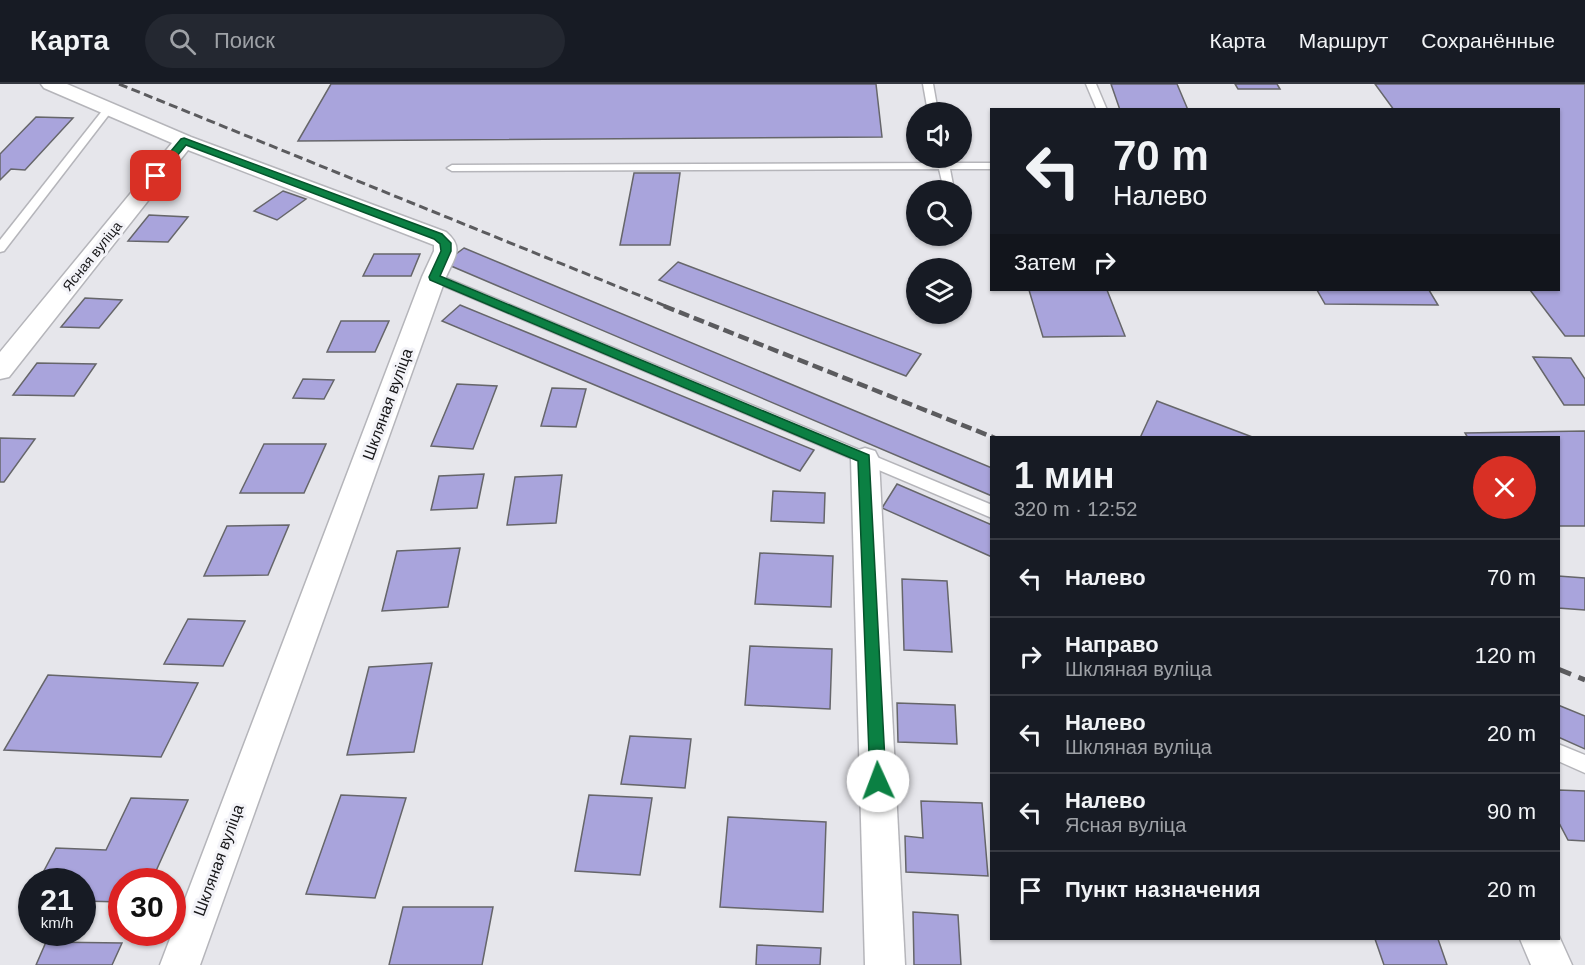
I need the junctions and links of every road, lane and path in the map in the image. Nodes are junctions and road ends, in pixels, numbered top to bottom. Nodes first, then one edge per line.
1 (51, 84) edge
2 (928, 84) edge
3 (1091, 84) edge
4 (931, 102) edge
5 (109, 108) junction
6 (1101, 108) edge
7 (184, 141) junction
8 (906, 162) edge
9 (972, 164) edge
10 (990, 166) edge
11 (452, 168) dead end
12 (0, 248) edge
13 (434, 277) junction
14 (0, 370) edge
15 (865, 459) junction
16 (990, 511) edge
17 (1560, 753) edge
18 (1585, 764) edge
19 (1540, 940) edge
20 (180, 965) edge
21 (885, 965) edge
22 (1552, 965) edge

1 - 5 street, Шкляная вуліца
2 - 4 lane
3 - 6 lane
5 - 7 street, Шкляная вуліца
5 - 12 lane
7 - 13 street, Шкляная вуліца
7 - 14 street, Ясная вуліца
8 - 11 lane
9 - 10 lane
13 - 15 lane
13 - 20 street, Шкляная вуліца
15 - 16 lane
15 - 21 street
17 - 18 lane
19 - 22 street

